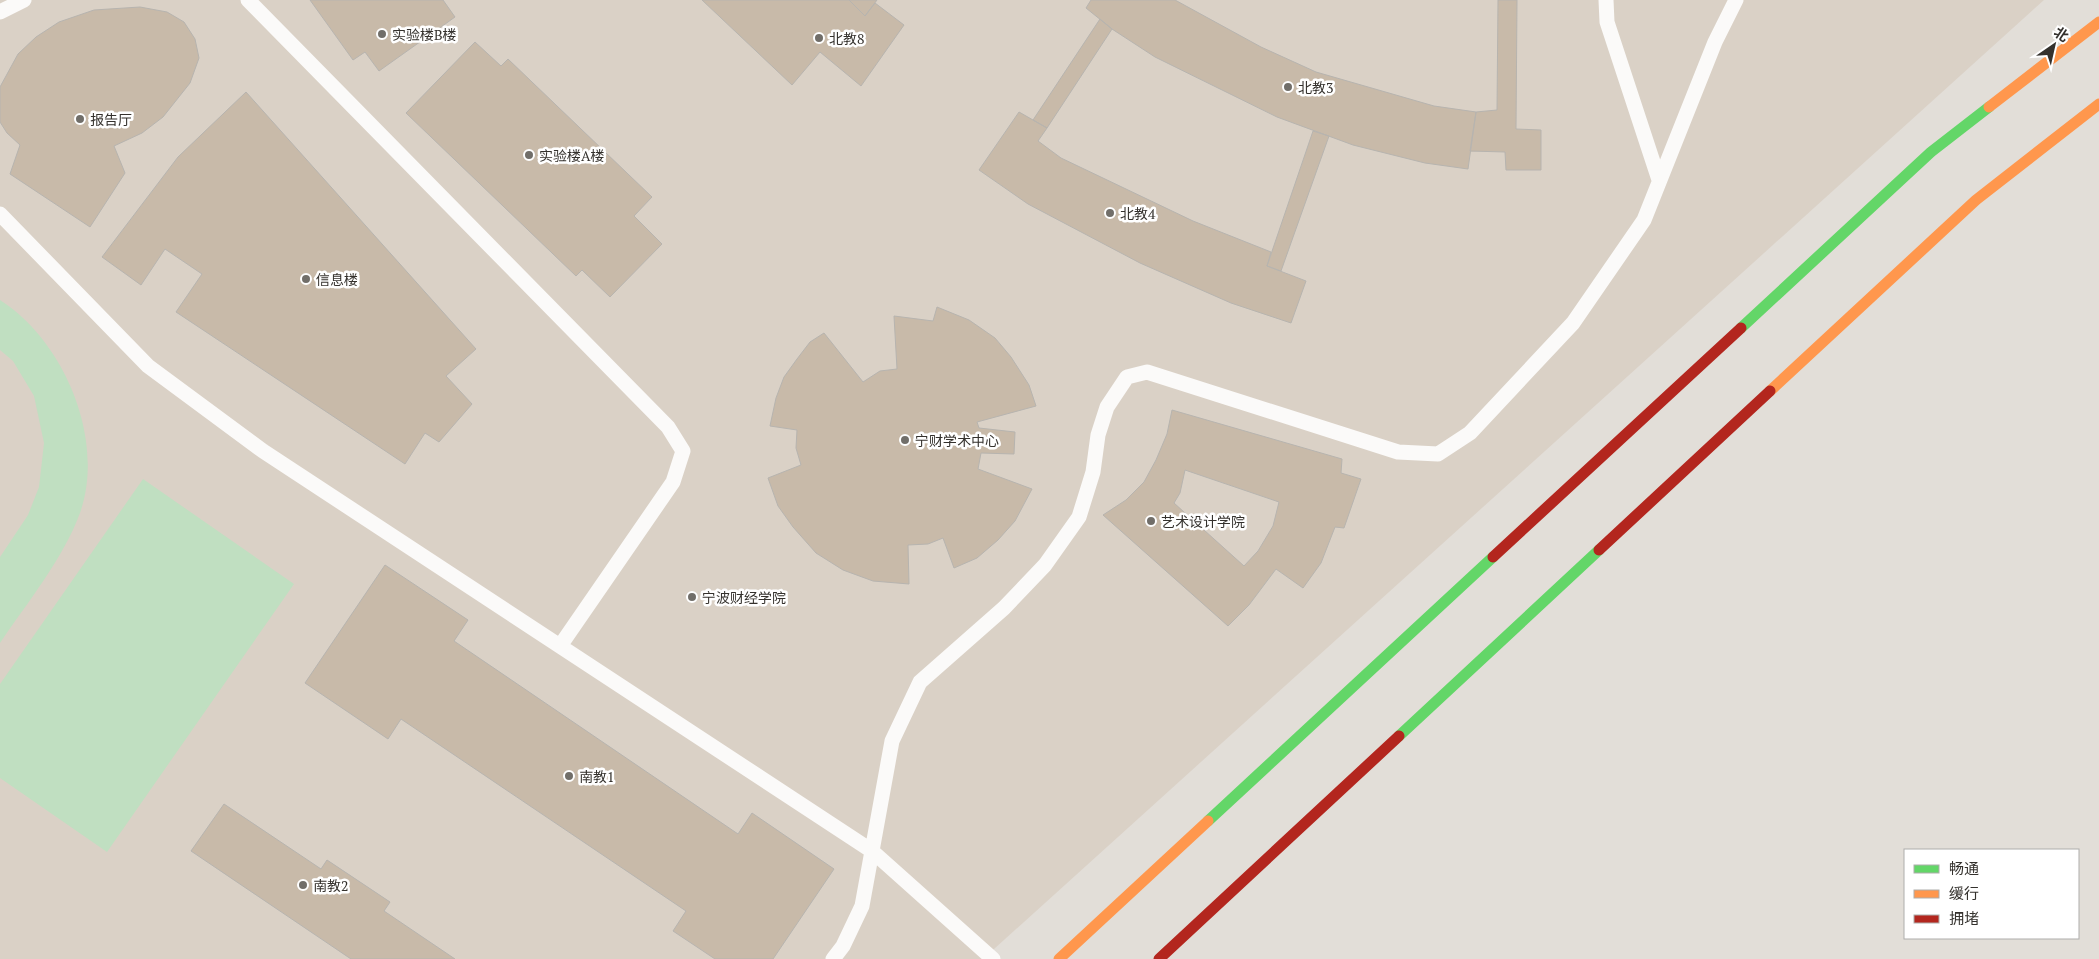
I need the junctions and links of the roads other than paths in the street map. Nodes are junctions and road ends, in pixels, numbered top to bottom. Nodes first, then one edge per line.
1 (24, 0) edge
2 (248, 0) edge
3 (1606, 0) edge
4 (1736, 0) edge
5 (0, 12) edge
6 (2099, 22) edge
7 (2099, 104) edge
8 (1660, 180) junction
9 (0, 214) edge
10 (560, 646) junction
11 (872, 851) junction
12 (833, 959) edge
13 (993, 959) edge
14 (1059, 959) edge
15 (1159, 959) edge

1 - 5 lane
2 - 10 lane
3 - 8 lane
4 - 8 lane
6 - 14 main road
7 - 15 main road
8 - 11 lane
9 - 10 lane
10 - 11 lane
11 - 12 lane
11 - 13 lane

